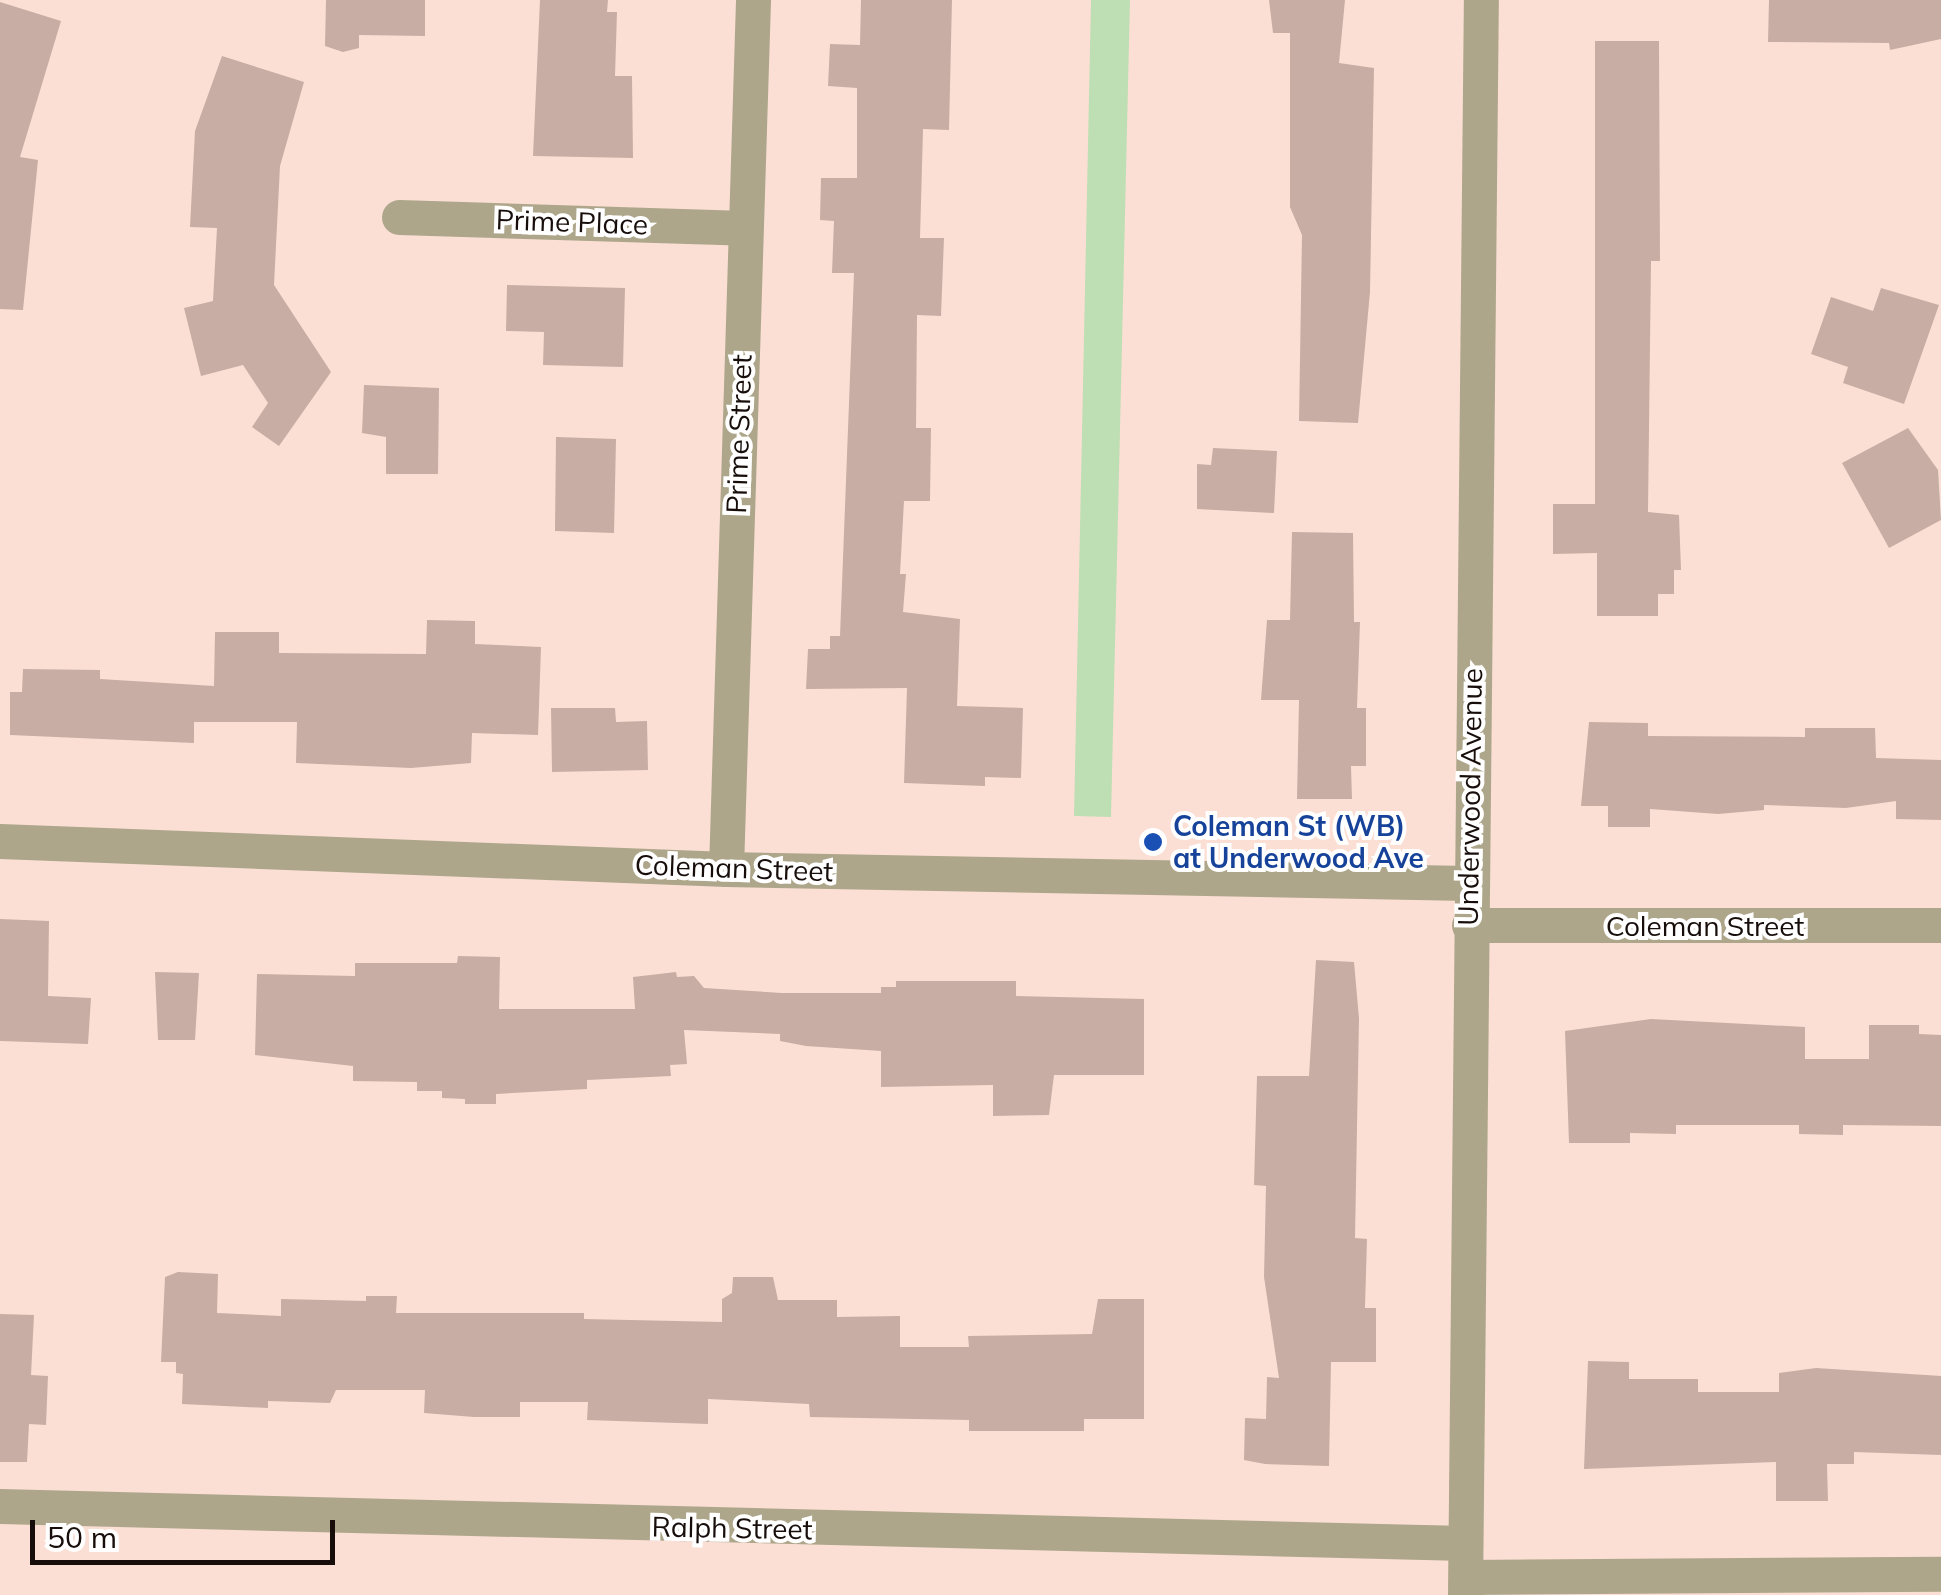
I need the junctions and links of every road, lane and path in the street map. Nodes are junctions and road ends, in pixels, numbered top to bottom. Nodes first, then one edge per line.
1 (752, 0) edge
2 (1481, 0) edge
3 (399, 217) dead end
4 (745, 228) junction
5 (0, 841) edge
6 (726, 869) junction
7 (1468, 882) junction
8 (1941, 925) edge
9 (1469, 926) junction
10 (0, 1506) edge
11 (1465, 1572) edge
12 (1941, 1574) edge

1 - 4 street, Prime Street
2 - 7 street, Underwood Avenue
3 - 4 street, Prime Place
4 - 6 street, Prime Street
5 - 6 street, Coleman Street
6 - 7 street, Coleman Street
7 - 9 street, Underwood Avenue
8 - 9 street, Coleman Street
9 - 11 street, Underwood Avenue
10 - 11 street, Ralph Street
11 - 12 street, Ralph Street

